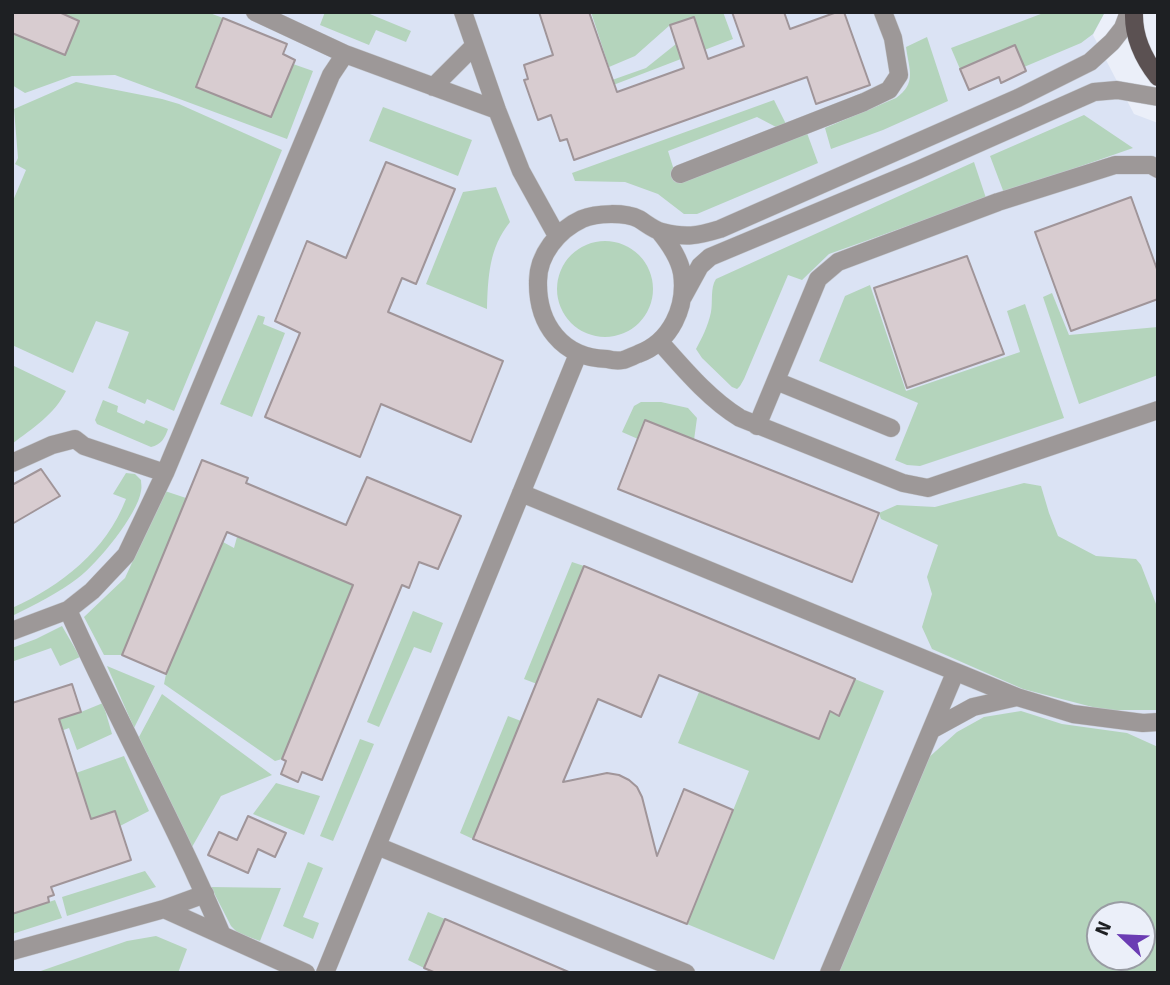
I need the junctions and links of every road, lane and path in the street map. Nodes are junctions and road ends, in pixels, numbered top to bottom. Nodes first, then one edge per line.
1 (255, 12) edge
2 (463, 12) edge
3 (883, 12) edge
4 (1132, 12) edge
5 (474, 46) junction
6 (345, 54) junction
7 (1158, 77) edge
8 (433, 87) junction
9 (1158, 97) edge
10 (497, 110) junction
11 (1158, 169) edge
12 (680, 174) dead end
13 (659, 231) junction
14 (557, 236) junction
15 (683, 297) junction
16 (660, 342) junction
17 (578, 354) junction
18 (776, 381) junction
19 (1158, 411) edge
20 (757, 426) junction
21 (891, 428) dead end
22 (12, 463) edge
23 (165, 473) junction
24 (521, 493) junction
25 (68, 610) junction
26 (12, 631) edge
27 (955, 673) junction
28 (1017, 697) junction
29 (1158, 722) edge
30 (931, 730) junction
31 (377, 846) junction
32 (205, 894) junction
33 (164, 909) junction
34 (222, 935) junction
35 (12, 951) edge
36 (306, 973) edge
37 (325, 973) edge
38 (685, 973) edge
39 (829, 973) edge

1 - 6 lane
2 - 5 lane
3 - 12 lane
4 - 7 main road
4 - 13 lane
5 - 8 lane
5 - 10 lane
6 - 8 lane
6 - 23 lane
8 - 10 lane
9 - 15 lane
10 - 14 lane
11 - 18 lane
13 - 14 lane
13 - 15 lane
14 - 17 lane
15 - 16 lane
16 - 17 lane
16 - 20 lane
17 - 24 lane
18 - 20 lane
18 - 21 lane
19 - 20 lane
22 - 23 lane
23 - 25 lane
24 - 27 lane
24 - 31 lane
25 - 26 lane
25 - 32 lane
27 - 28 lane
27 - 30 lane
28 - 29 lane
28 - 30 lane
30 - 39 lane
31 - 37 lane
31 - 38 lane
32 - 33 lane
32 - 34 lane
33 - 34 lane
33 - 35 lane
34 - 36 lane

